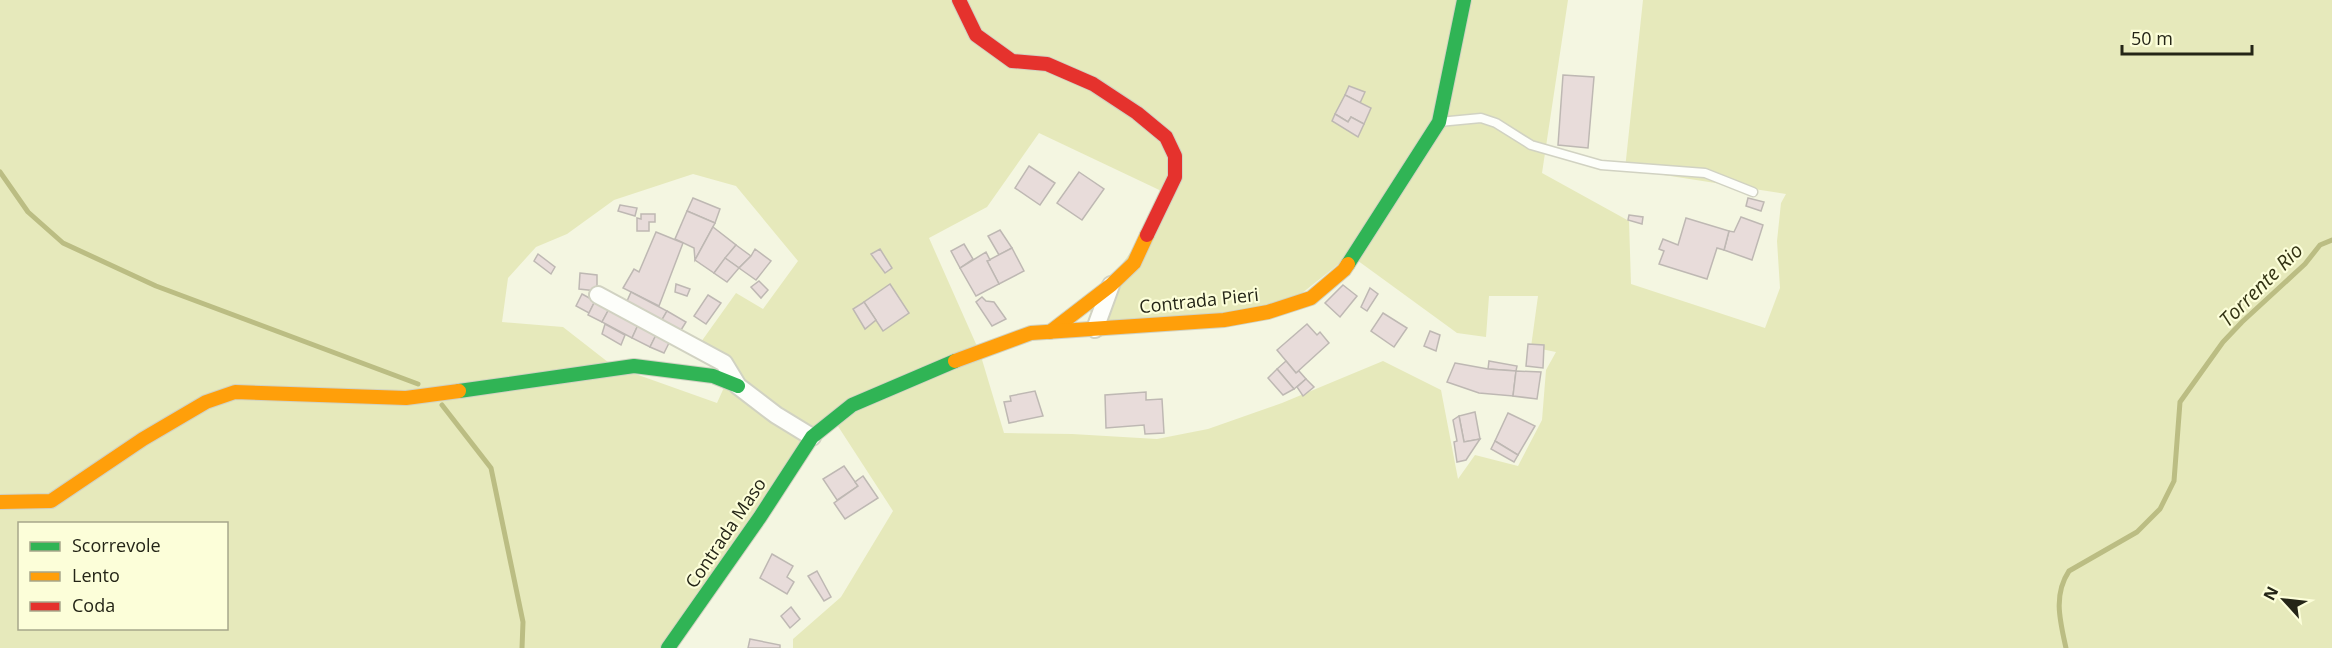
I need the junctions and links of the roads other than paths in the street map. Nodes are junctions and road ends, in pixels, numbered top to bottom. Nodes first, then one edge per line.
1 (959, 0) edge
2 (1464, 0) edge
3 (1439, 122) junction
4 (1753, 192) dead end
5 (1111, 285) junction
6 (598, 295) dead end
7 (1095, 329) junction
8 (1050, 332) junction
9 (738, 386) junction
10 (812, 437) junction
11 (0, 502) edge
12 (668, 648) edge

1 - 5 street
2 - 3 street
3 - 4 lane
3 - 7 street, Contrada Pieri
5 - 7 street
5 - 8 street
6 - 9 street
7 - 8 street, Contrada Pieri
8 - 10 street, Contrada Maso
9 - 10 street
9 - 11 street
10 - 12 street, Contrada Maso

